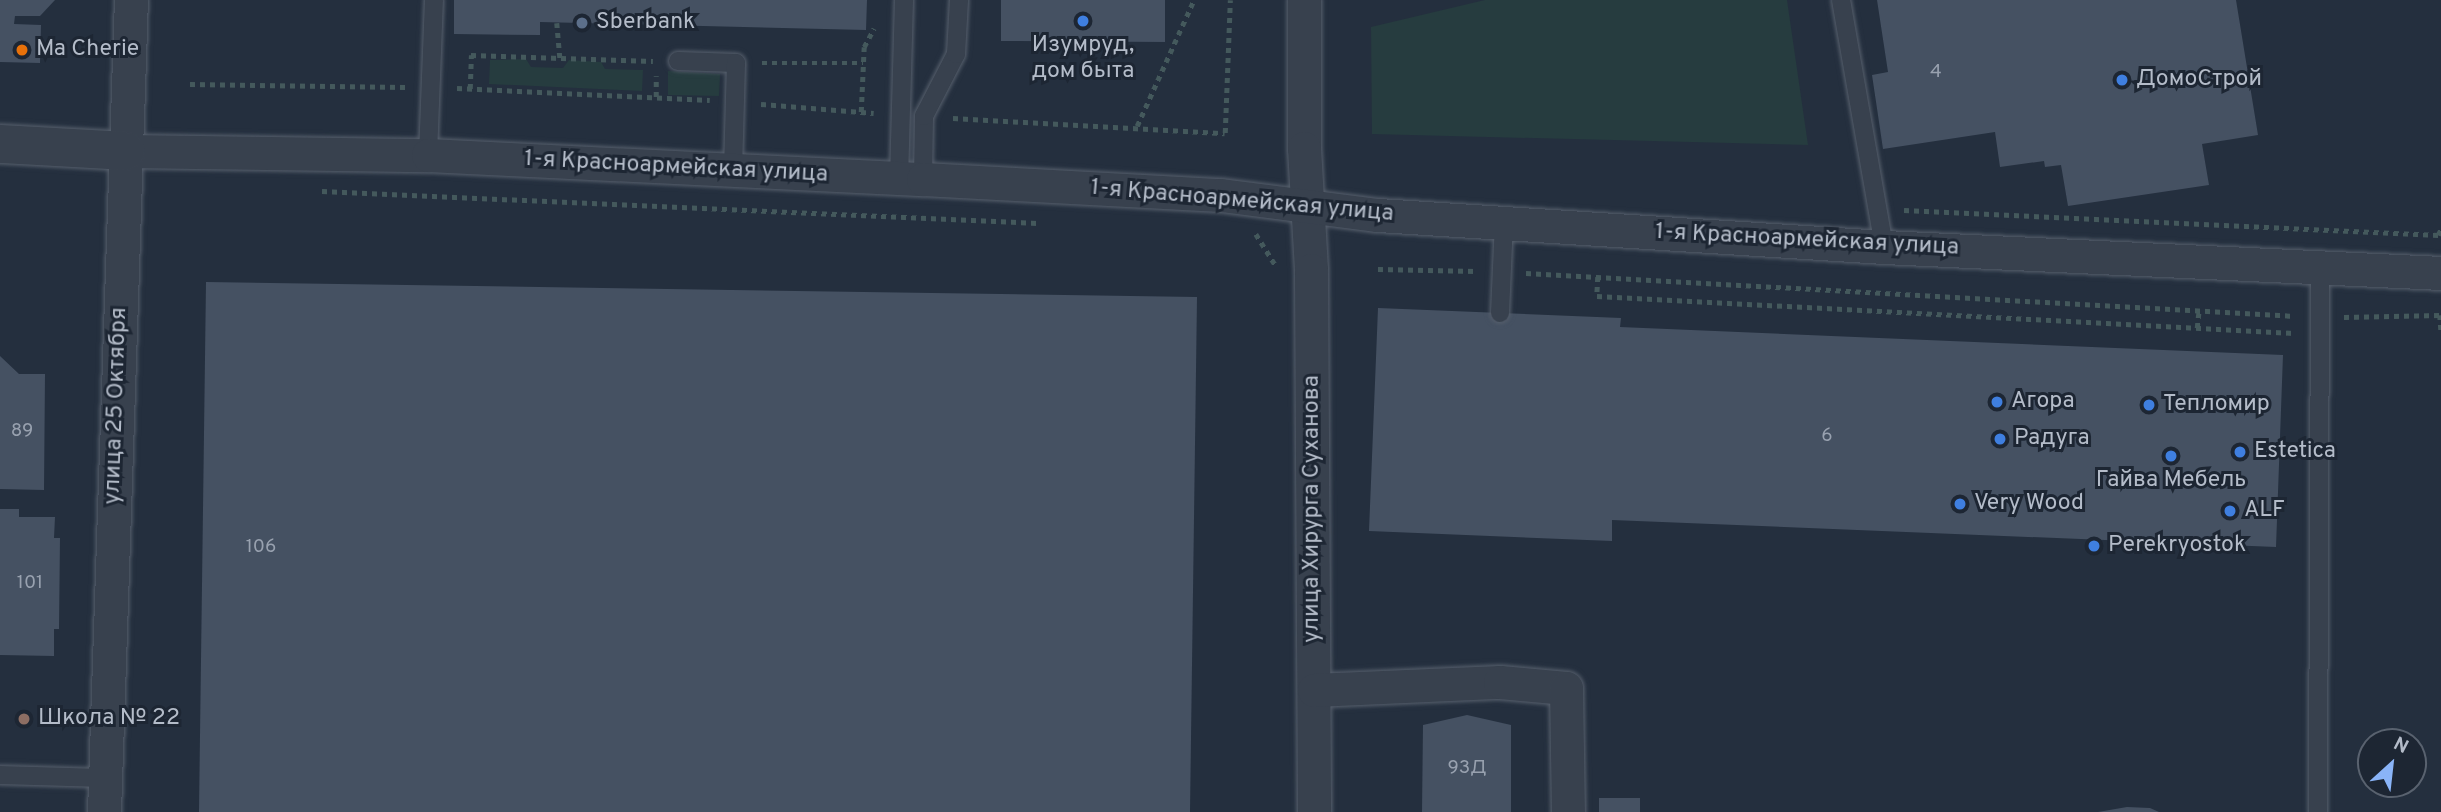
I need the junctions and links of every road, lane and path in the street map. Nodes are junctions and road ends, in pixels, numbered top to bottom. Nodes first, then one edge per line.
1 (131, 0) edge
2 (434, 0) edge
3 (904, 0) edge
4 (958, 0) edge
5 (1194, 0) edge
6 (1230, 0) edge
7 (1304, 0) edge
8 (1841, 0) edge
9 (874, 21) dead end
10 (557, 23) dead end
11 (560, 58) junction
12 (678, 61) joint
13 (736, 63) junction
14 (863, 63) junction
15 (470, 89) dead end
16 (860, 111) dead end
17 (1137, 126) dead end
18 (1225, 133) dead end
19 (0, 144) edge
20 (126, 151) junction
21 (428, 156) junction
22 (733, 173) junction
23 (911, 179) junction
24 (319, 191) dead end
25 (1307, 206) junction
26 (1039, 223) dead end
27 (1504, 223) junction
28 (1243, 233) dead end
29 (1884, 247) junction
30 (1276, 266) dead end
31 (2320, 266) junction
32 (1378, 269) dead end
33 (1501, 272) junction
34 (2441, 273) edge
35 (1598, 277) junction
36 (2199, 310) junction
37 (1500, 313) dead end
38 (2319, 326) junction
39 (2197, 328) junction
40 (2441, 330) edge
41 (1314, 690) junction
42 (0, 775) edge
43 (103, 778) junction
44 (104, 812) edge
45 (1314, 812) edge
46 (1568, 812) edge
47 (2318, 812) edge

1 - 20 street, улица 25 Октября
2 - 21 lane
3 - 23 lane
4 - 23 lane
5 - 17 path
6 - 18 path
7 - 25 street, улица Хирурга Суханова
8 - 29 lane
9 - 14 path
10 - 11 path
11 - 12 path
11 - 15 path
12 - 13 lane
13 - 14 path
13 - 22 lane
14 - 16 path
19 - 20 street, 1-я Красноармейская улица
20 - 21 street, 1-я Красноармейская улица
20 - 43 street, улица 25 Октября
21 - 22 street, 1-я Красноармейская улица
22 - 23 street, 1-я Красноармейская улица
23 - 25 street, 1-я Красноармейская улица
24 - 26 path
25 - 27 street, 1-я Красноармейская улица
25 - 41 street, улица Хирурга Суханова
27 - 29 street, 1-я Красноармейская улица
27 - 33 lane
28 - 30 path
29 - 31 street, 1-я Красноармейская улица
31 - 34 street, 1-я Красноармейская улица
31 - 38 lane
32 - 33 path
33 - 35 path
33 - 37 lane
35 - 36 path
35 - 39 path
36 - 38 path
36 - 39 path
38 - 39 path
38 - 40 path
38 - 47 lane
41 - 45 street, улица Хирурга Суханова
41 - 46 street
42 - 43 lane
43 - 44 street, улица 25 Октября

